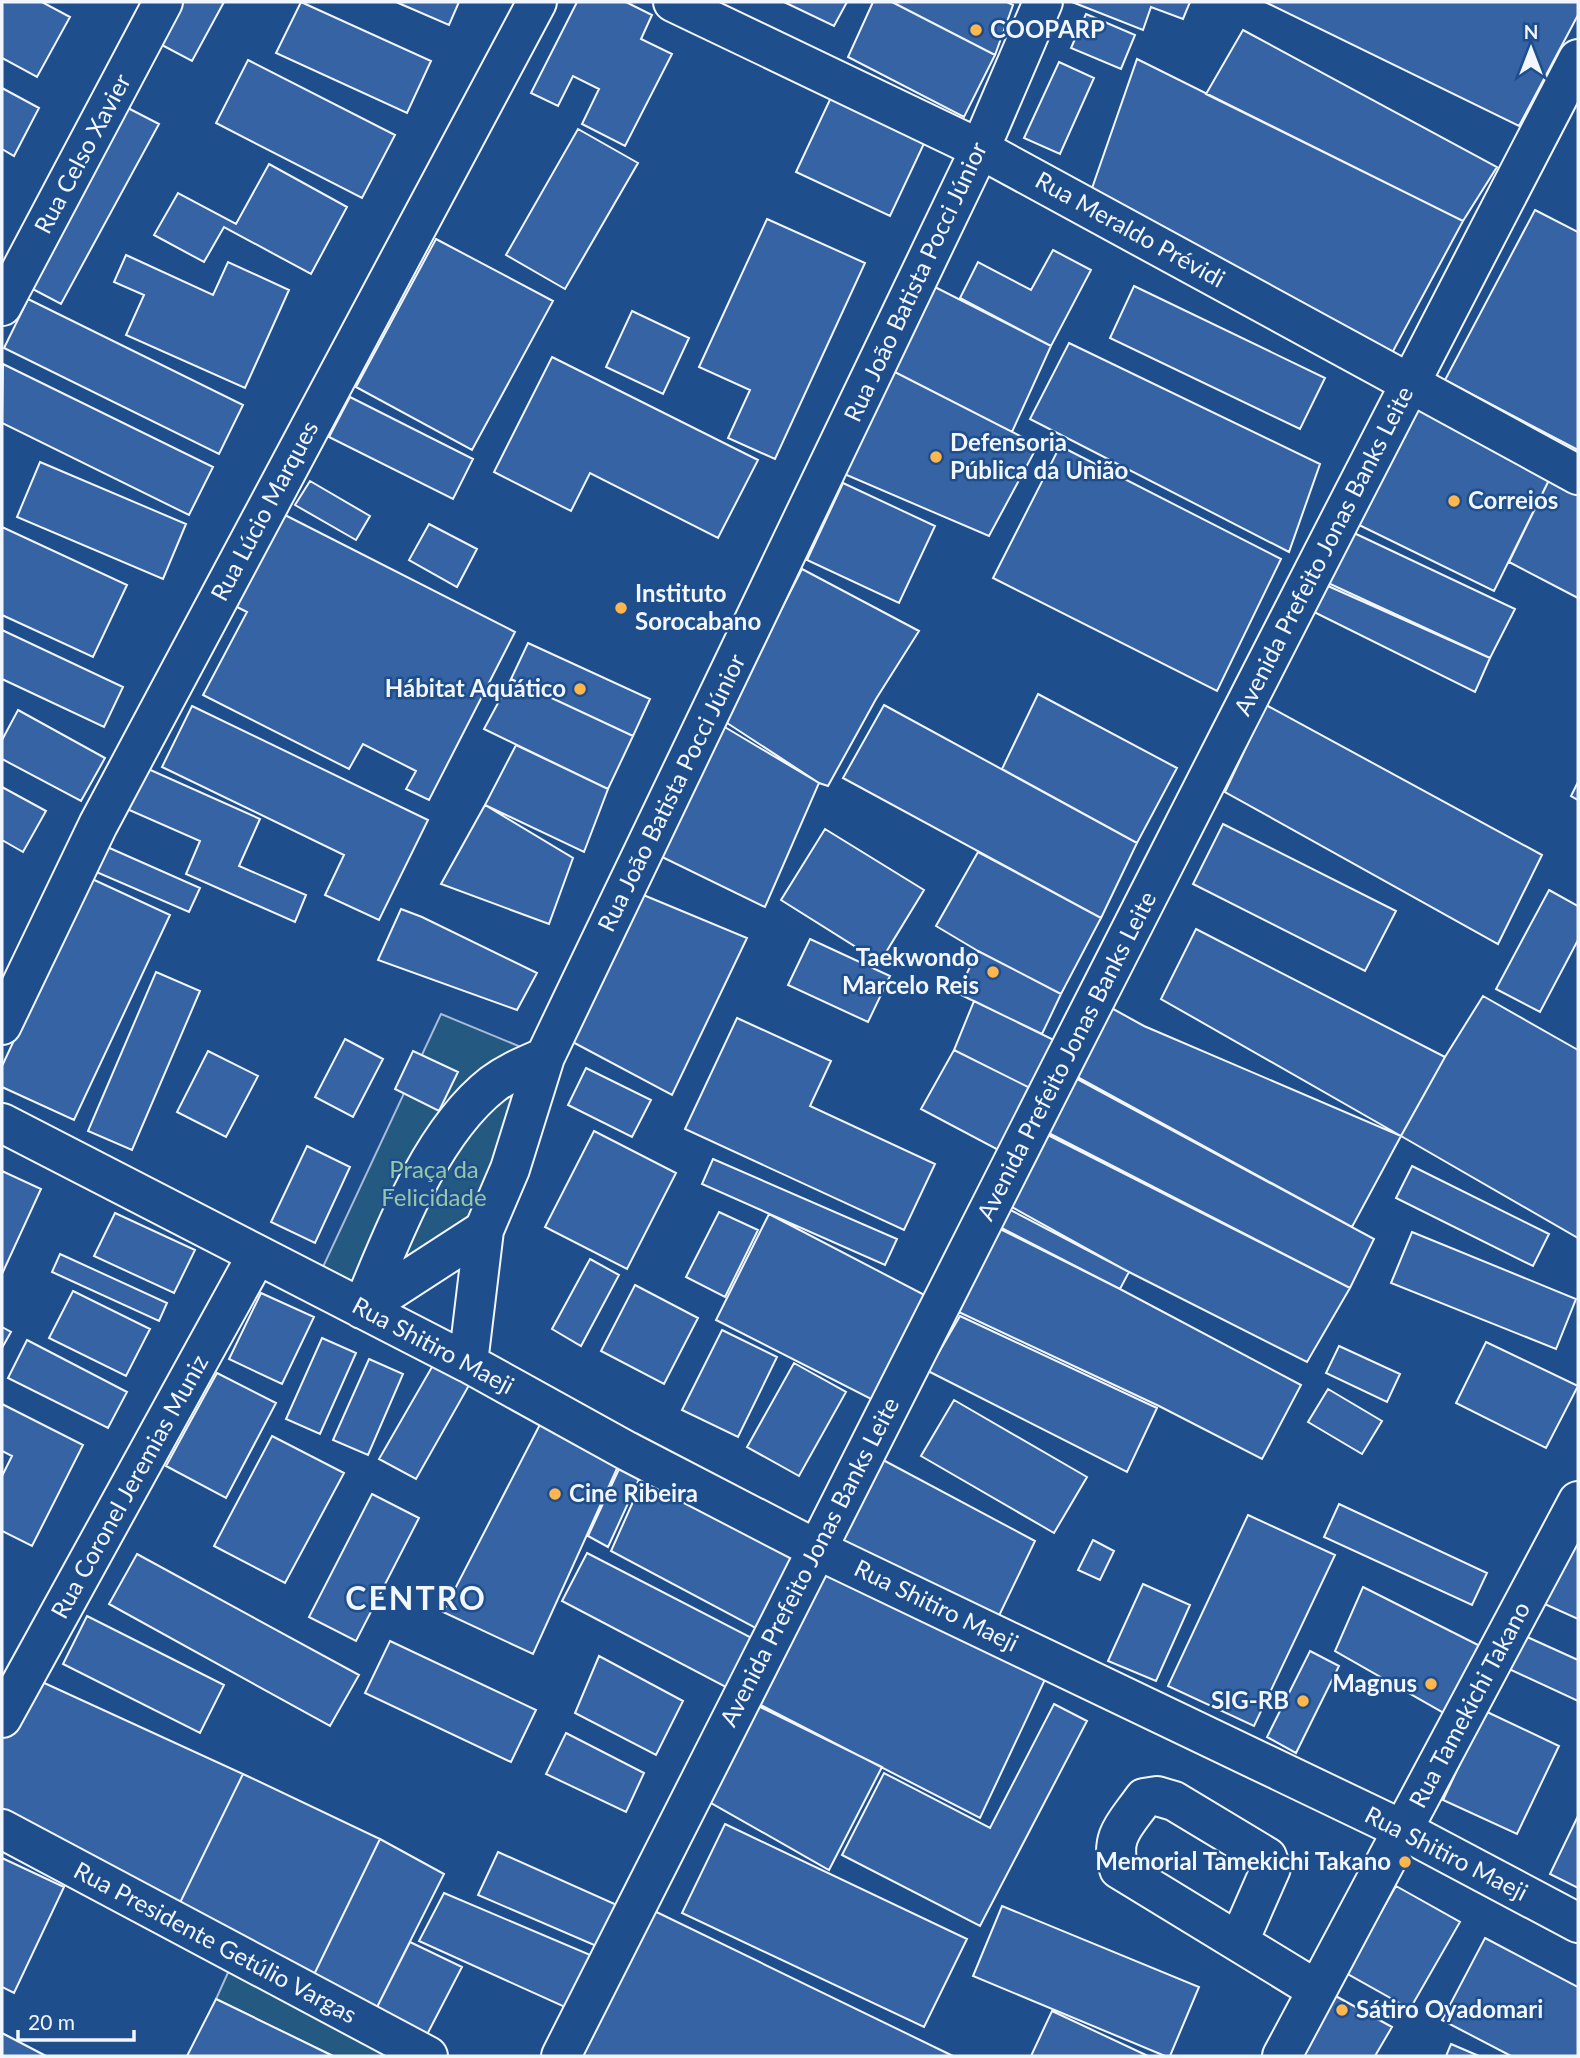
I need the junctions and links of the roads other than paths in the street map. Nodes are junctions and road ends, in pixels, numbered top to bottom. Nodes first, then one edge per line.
1 (163, 2) edge
2 (537, 2) edge
3 (673, 2) edge
4 (1043, 2) edge
5 (1578, 60) edge
6 (980, 149) junction
7 (2, 306) edge
8 (1409, 383) junction
9 (1578, 475) edge
10 (2, 1025) edge
11 (545, 1057) junction
12 (2, 1123) edge
13 (484, 1230) junction
14 (257, 1255) junction
15 (362, 1310) junction
16 (468, 1363) junction
17 (1578, 1501) edge
18 (816, 1549) junction
19 (2, 1718) edge
20 (2, 1829) edge
21 (1403, 1830) junction
22 (1578, 1923) edge
23 (1238, 1941) dead end
24 (1317, 1990) junction
25 (428, 2056) edge
26 (561, 2056) edge
27 (1282, 2056) edge

1 - 7 street, Rua Celso Xavier
2 - 10 street, Rua Lúcio Marques
3 - 6 street, Rua Meraldo Prévidi
4 - 6 street, Rua João Batista Pocci Júnior
5 - 8 street, Avenida Prefeito Jonas Banks Leite
6 - 8 street, Rua Meraldo Prévidi
6 - 11 street, Rua João Batista Pocci Júnior
8 - 9 street, Rua Meraldo Prévidi
8 - 18 street, Avenida Prefeito Jonas Banks Leite
11 - 13 street, Rua João Batista Pocci Júnior
11 - 15 street
12 - 14 street, Rua Shitiro Maeji
13 - 15 street
13 - 16 street, Rua João Batista Pocci Júnior
14 - 15 street, Rua Shitiro Maeji
14 - 19 street, Rua Coronel Jeremias Muniz
15 - 16 street, Rua Shitiro Maeji
16 - 18 street, Rua Shitiro Maeji
17 - 21 street, Rua Tamekichi Takano
18 - 21 street, Rua Shitiro Maeji
18 - 26 street, Avenida Prefeito Jonas Banks Leite
20 - 25 street, Rua Presidente Getúlio Vargas
21 - 22 street, Rua Shitiro Maeji
21 - 24 street, Rua Tamekichi Takano
23 - 24 street
24 - 27 street, Rua Tamekichi Takano

